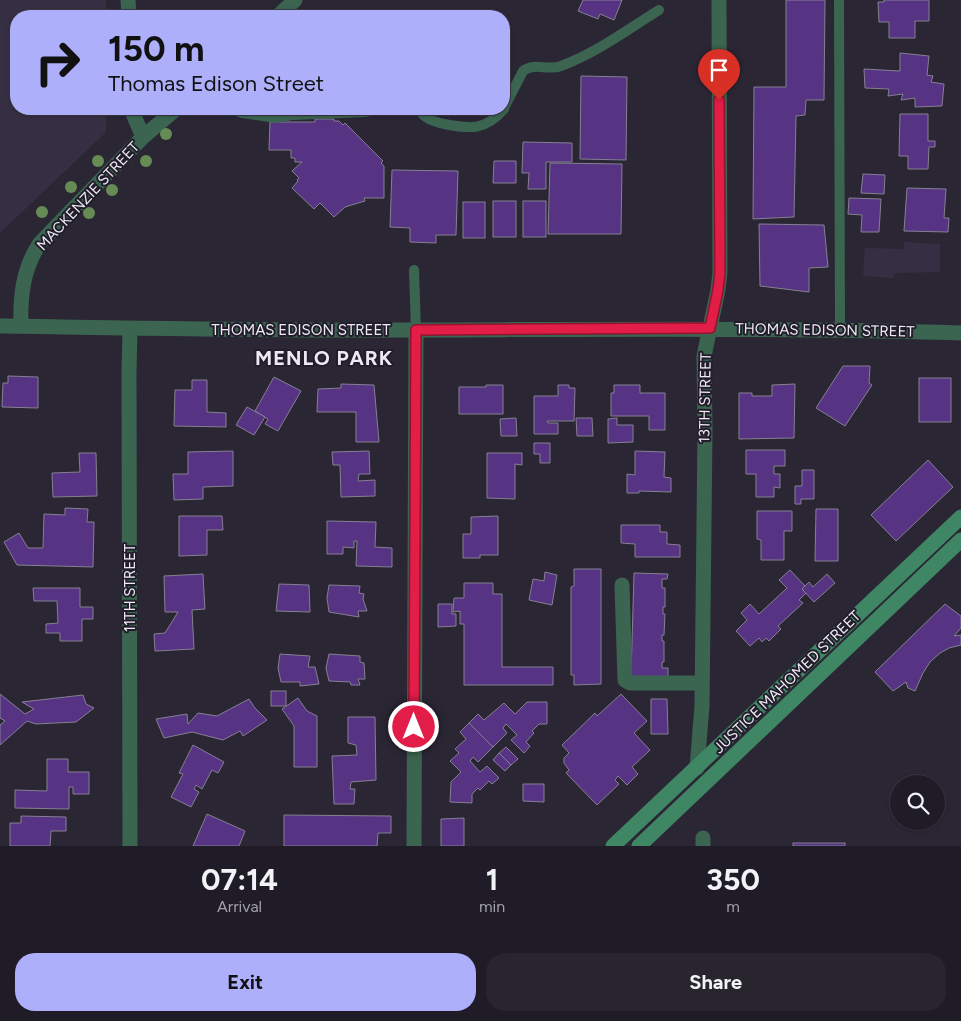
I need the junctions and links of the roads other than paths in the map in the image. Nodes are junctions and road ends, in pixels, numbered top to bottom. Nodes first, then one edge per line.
1 (295, 0) edge
2 (719, 0) edge
3 (839, 0) edge
4 (284, 10) edge
5 (659, 10) dead end
6 (510, 97) edge
7 (133, 115) edge
8 (169, 115) edge
9 (256, 115) edge
10 (301, 115) edge
11 (423, 115) edge
12 (498, 115) edge
13 (143, 137) junction
14 (414, 270) dead end
15 (0, 326) edge
16 (21, 326) junction
17 (710, 328) junction
18 (130, 329) junction
19 (840, 329) junction
20 (416, 330) junction
21 (961, 333) edge
22 (961, 517) edge
23 (961, 540) edge
24 (622, 585) dead end
25 (702, 683) junction
26 (697, 768) junction
27 (130, 846) edge
28 (414, 846) edge
29 (613, 846) edge
30 (639, 846) edge

1 - 4 street
2 - 17 street, 13TH STREET
3 - 19 lane
5 - 6 lane
7 - 13 street
8 - 13 street, MACKENZIE STREET
9 - 10 lane
11 - 12 lane
13 - 16 street, MACKENZIE STREET
14 - 20 lane
15 - 16 street, THOMAS EDISON STREET
16 - 18 street, THOMAS EDISON STREET
17 - 19 street, THOMAS EDISON STREET
17 - 20 street, THOMAS EDISON STREET
17 - 25 street, 13TH STREET
18 - 20 street, THOMAS EDISON STREET
18 - 27 street, 11TH STREET
19 - 21 street, THOMAS EDISON STREET
20 - 28 street
22 - 26 main road, JUSTICE MAHOMED STREET
23 - 30 main road, JUSTICE MAHOMED STREET
24 - 25 street
25 - 26 street, 13TH STREET
26 - 29 main road, JUSTICE MAHOMED STREET

